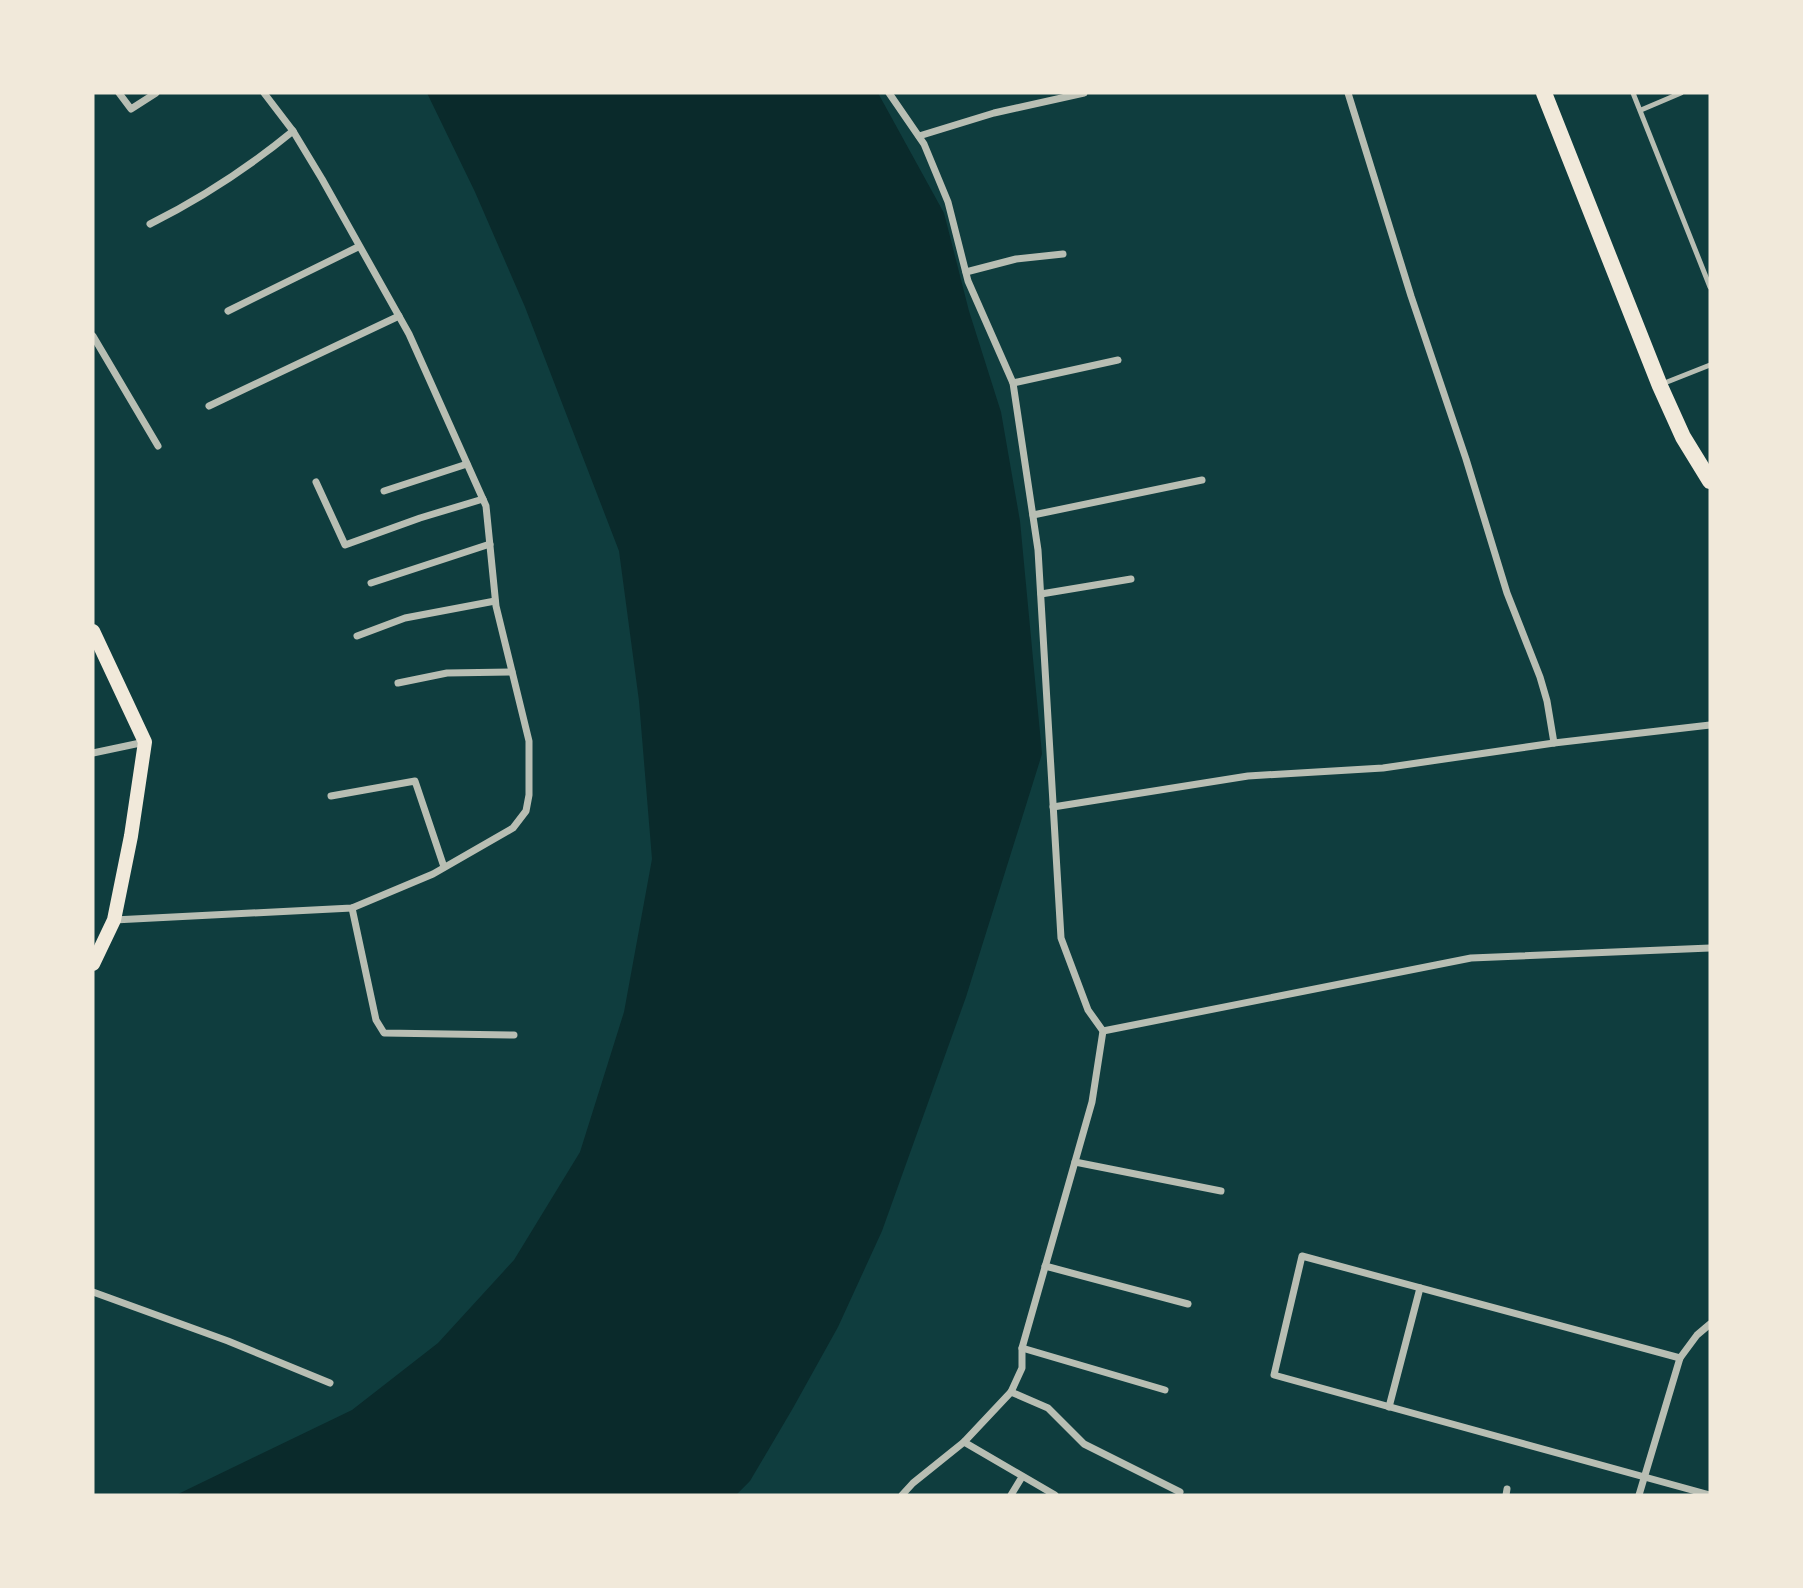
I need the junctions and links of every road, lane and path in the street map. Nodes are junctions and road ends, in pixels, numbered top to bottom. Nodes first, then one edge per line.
1 (119, 93) edge
2 (156, 93) edge
3 (264, 93) edge
4 (889, 93) edge
5 (1084, 93) edge
6 (1348, 93) edge
7 (1544, 93) edge
8 (1633, 93) edge
9 (1681, 93) edge
10 (1641, 110) junction
11 (293, 131) junction
12 (919, 136) junction
13 (150, 224) dead end
14 (359, 247) junction
15 (1063, 254) dead end
16 (966, 272) junction
17 (1710, 287) edge
18 (228, 311) dead end
19 (399, 316) junction
20 (93, 336) edge
21 (1118, 360) dead end
22 (1710, 365) edge
23 (1013, 383) junction
24 (1660, 386) junction
25 (209, 406) dead end
26 (158, 446) dead end
27 (467, 464) junction
28 (1202, 480) dead end
29 (1710, 481) edge
30 (316, 482) dead end
31 (384, 491) dead end
32 (483, 499) junction
33 (1033, 515) junction
34 (490, 544) junction
35 (1131, 579) dead end
36 (371, 583) dead end
37 (1041, 594) junction
38 (495, 601) junction
39 (93, 631) edge
40 (358, 636) dead end
41 (512, 672) junction
42 (398, 683) dead end
43 (1710, 724) edge
44 (145, 742) junction
45 (1554, 743) junction
46 (93, 753) edge
47 (331, 796) dead end
48 (1052, 807) junction
49 (444, 867) junction
50 (352, 908) junction
51 (114, 920) junction
52 (1710, 948) edge
53 (93, 964) edge
54 (1103, 1031) junction
55 (514, 1034) dead end
56 (1075, 1162) junction
57 (1221, 1191) dead end
58 (1045, 1266) junction
59 (1420, 1288) junction
60 (93, 1292) edge
61 (1188, 1304) dead end
62 (1710, 1324) edge
63 (1022, 1348) junction
64 (1680, 1359) junction
65 (330, 1383) dead end
66 (1165, 1390) dead end
67 (1011, 1392) junction
68 (1389, 1407) junction
69 (964, 1442) junction
70 (1022, 1477) junction
71 (1644, 1477) junction
72 (1180, 1492) dead end
73 (902, 1495) edge
74 (1011, 1495) edge
75 (1055, 1495) edge
76 (1639, 1495) edge
77 (1710, 1495) edge

1 - 2 street
3 - 11 street
4 - 12 street
5 - 12 street
6 - 45 street
7 - 24 main road
8 - 10 lane
9 - 10 lane
10 - 17 lane
11 - 13 street
11 - 14 street
12 - 16 street
14 - 18 street
14 - 19 street
15 - 16 street
16 - 23 street
19 - 25 street
19 - 27 street
20 - 26 street
21 - 23 street
22 - 24 lane
23 - 33 street
24 - 29 main road
27 - 31 street
27 - 32 street
28 - 33 street
30 - 32 street
32 - 34 street
33 - 37 street
34 - 36 street
34 - 38 street
35 - 37 street
37 - 48 street
38 - 40 street
38 - 41 street
39 - 44 main road
41 - 42 street
41 - 49 street
43 - 45 street
44 - 46 street
44 - 51 main road
45 - 48 street
47 - 49 street
48 - 54 street
49 - 50 street
50 - 51 street
50 - 55 street
51 - 53 main road
52 - 54 street
54 - 56 street
56 - 57 street
56 - 58 street
58 - 61 street
58 - 63 street
59 - 64 street
59 - 68 street
59 - 68 street
60 - 65 street
62 - 64 street
63 - 66 street
63 - 67 street
64 - 71 street
67 - 69 street
67 - 72 street
68 - 71 street
69 - 70 street
69 - 73 street
70 - 74 street
70 - 75 street
71 - 76 street
71 - 77 street

